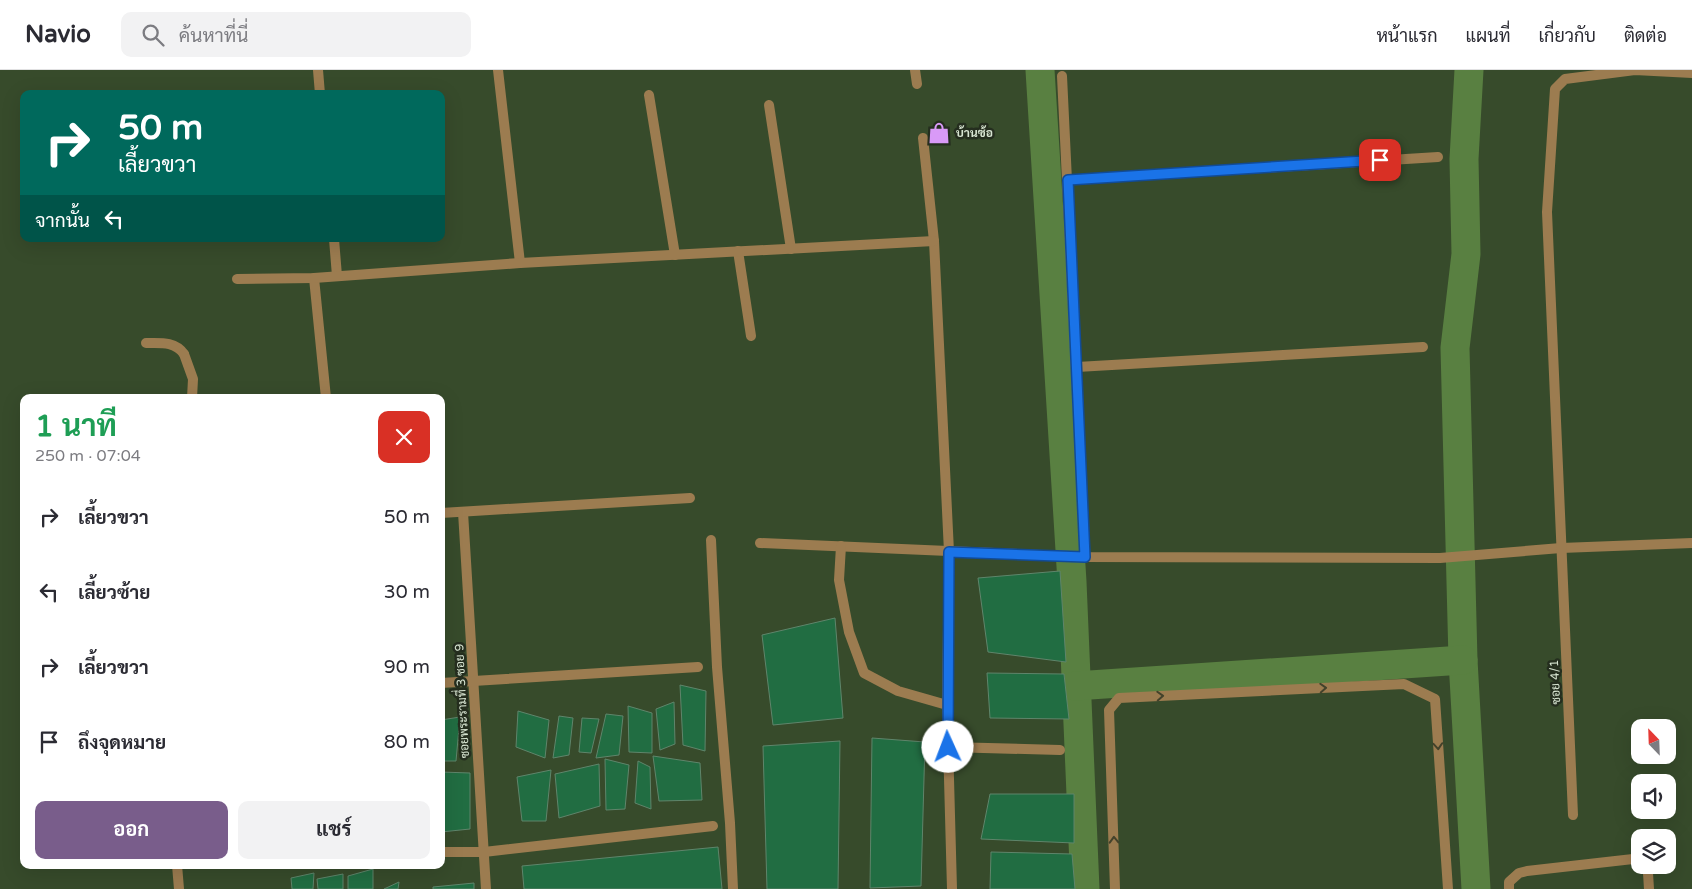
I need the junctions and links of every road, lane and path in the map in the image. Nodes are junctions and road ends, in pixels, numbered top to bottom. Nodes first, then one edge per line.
1 (318, 70) edge
2 (498, 70) edge
3 (916, 70) edge
4 (1635, 70) edge
5 (1692, 73) edge
6 (1062, 76) dead end
7 (917, 84) dead end
8 (320, 90) edge
9 (649, 95) dead end
10 (769, 105) dead end
11 (923, 138) dead end
12 (1438, 157) dead end
13 (1068, 180) junction
14 (334, 242) edge
15 (934, 242) junction
16 (792, 249) junction
17 (738, 251) junction
18 (675, 255) junction
19 (520, 263) junction
20 (337, 276) junction
21 (314, 278) junction
22 (237, 279) dead end
23 (751, 336) dead end
24 (146, 343) dead end
25 (1423, 347) dead end
26 (1077, 367) junction
27 (192, 394) edge
28 (326, 394) edge
29 (690, 498) dead end
30 (463, 512) junction
31 (445, 513) edge
32 (711, 540) dead end
33 (760, 543) dead end
34 (1692, 543) edge
35 (842, 546) junction
36 (1561, 548) junction
37 (949, 552) junction
38 (1085, 557) junction
39 (698, 667) dead end
40 (445, 682) edge
41 (474, 682) junction
42 (947, 705) junction
43 (948, 747) junction
44 (1060, 750) dead end
45 (1574, 815) dead end
46 (713, 826) dead end
47 (445, 852) edge
48 (484, 852) junction
49 (1631, 859) edge
50 (178, 869) edge
51 (1648, 874) edge
52 (178, 889) edge
53 (486, 889) edge
54 (733, 889) edge
55 (952, 889) edge
56 (1115, 889) edge
57 (1448, 889) edge
58 (1509, 889) edge
59 (1650, 889) edge

1 - 8 street
2 - 19 street
3 - 7 street
4 - 5 street, ซอย 4/1
4 - 36 street, ซอย 4/1
6 - 13 street
9 - 18 street
10 - 16 street
11 - 15 street
12 - 13 street
13 - 26 street
14 - 20 street
15 - 16 street
15 - 37 street
16 - 17 street
17 - 18 street
17 - 23 street
18 - 19 street
19 - 20 street
20 - 21 street
21 - 22 street
21 - 28 street
24 - 27 street
25 - 26 street
26 - 38 street
29 - 30 street
30 - 31 street
30 - 41 street, ซอยพระรามที่ 3 ซอย 9
32 - 54 street
33 - 35 street
34 - 36 street
35 - 37 street
35 - 42 street
36 - 38 street
36 - 45 street, ซอย 4/1
37 - 38 street
37 - 42 street
39 - 41 street
40 - 41 street
41 - 48 street, ซอยพระรามที่ 3 ซอย 9
42 - 43 street
43 - 44 street
43 - 55 street
46 - 48 street
47 - 48 street
48 - 53 street, ซอยพระรามที่ 3 ซอย 9
49 - 58 street
50 - 52 street
51 - 59 street
56 -> 57 street

